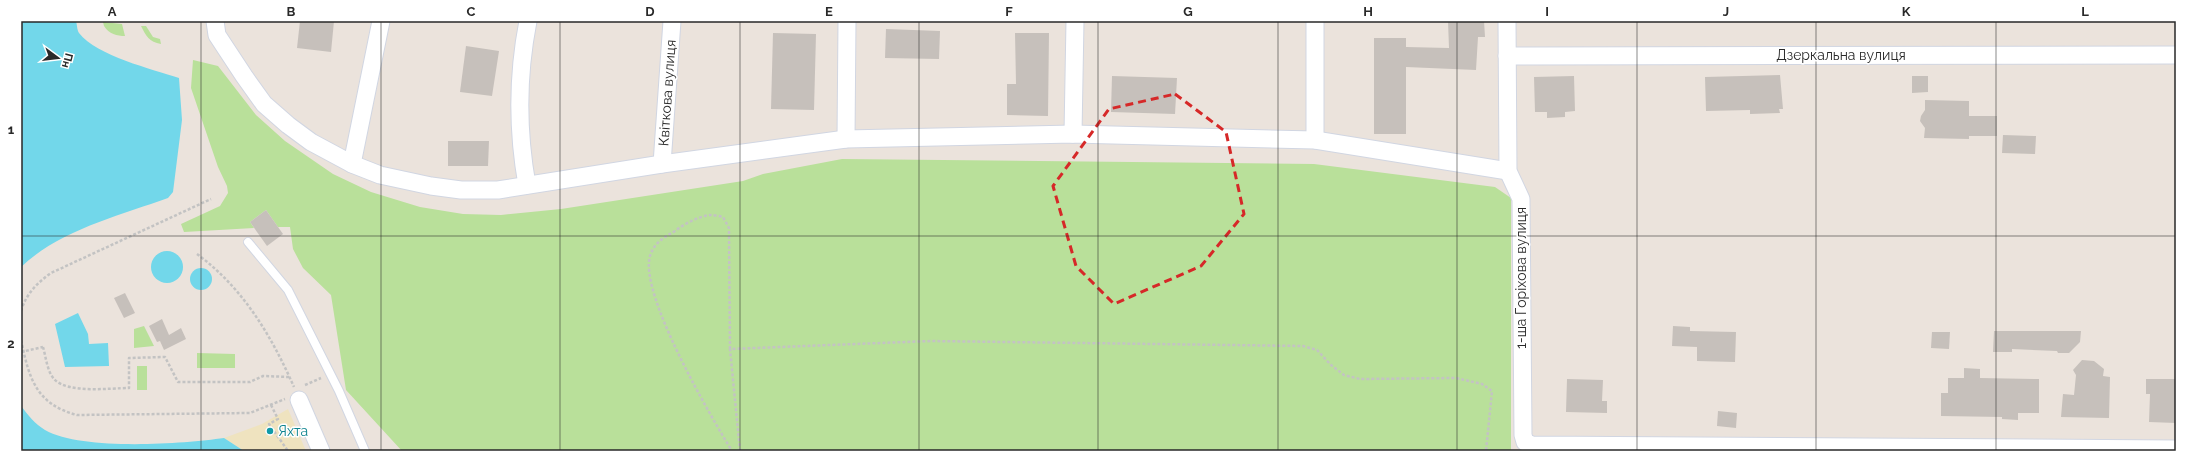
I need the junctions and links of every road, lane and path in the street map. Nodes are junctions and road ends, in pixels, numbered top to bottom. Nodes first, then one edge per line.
1 (215, 21) edge
2 (381, 21) edge
3 (528, 21) edge
4 (672, 21) edge
5 (847, 21) edge
6 (1075, 21) edge
7 (1315, 21) edge
8 (1507, 21) edge
9 (2176, 55) edge
10 (1507, 56) junction
11 (1073, 134) junction
12 (846, 139) junction
13 (1315, 140) junction
14 (352, 164) junction
15 (662, 164) junction
16 (1508, 171) junction
17 (527, 185) junction
18 (211, 199) dead end
19 (248, 242) dead end
20 (197, 254) dead end
21 (21, 311) edge
22 (21, 340) edge
23 (730, 349) junction
24 (21, 352) edge
25 (289, 376) junction
26 (320, 378) dead end
27 (296, 395) junction
28 (270, 405) junction
29 (2176, 449) edge
30 (288, 451) edge
31 (321, 451) edge
32 (365, 451) edge
33 (732, 451) edge
34 (740, 451) edge
35 (1486, 451) edge

1 - 14 street
2 - 14 street
3 - 17 street
4 - 15 street, Квіткова вулиця
5 - 12 street
6 - 11 street
7 - 13 street
8 - 10 street, 1-ша Горіхова вулиця
9 - 10 street, Дзеркальна вулиця
10 - 16 street, 1-ша Горіхова вулиця
11 - 12 street
11 - 13 street
12 - 15 street
13 - 16 street
14 - 17 street
15 - 17 street
16 - 29 street, 1-ша Горіхова вулиця
18 - 21 path
19 - 32 lane
20 - 25 path
22 - 28 path
23 - 33 path
23 - 34 path
23 - 35 path
24 - 25 path, bridge
25 - 27 path
26 - 27 path
27 - 28 path
27 - 31 street
28 - 30 path

